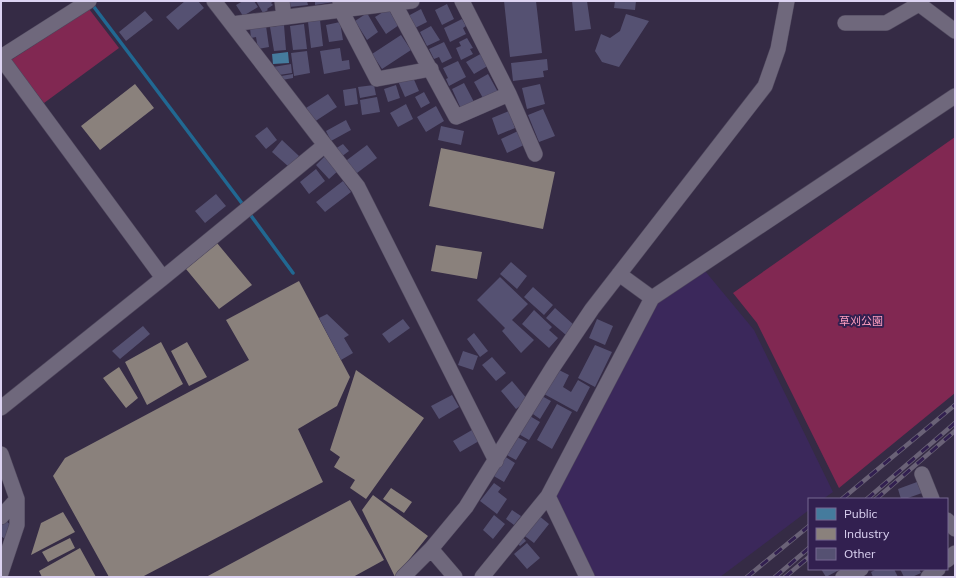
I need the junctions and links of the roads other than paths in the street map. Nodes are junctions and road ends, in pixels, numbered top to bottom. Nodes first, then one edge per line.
1 (89, 1) edge
2 (214, 1) edge
3 (282, 1) edge
4 (412, 1) edge
5 (462, 1) edge
6 (787, 1) edge
7 (393, 2) edge
8 (917, 3) edge
9 (340, 6) edge
10 (284, 17) junction
11 (845, 23) dead end
12 (232, 24) junction
13 (955, 31) edge
14 (1, 58) edge
15 (431, 69) junction
16 (509, 94) junction
17 (955, 96) edge
18 (326, 145) junction
19 (535, 154) dead end
20 (619, 274) junction
21 (163, 278) junction
22 (652, 298) junction
23 (1, 408) edge
24 (1, 454) edge
25 (496, 461) junction
26 (922, 474) dead end
27 (548, 496) junction
28 (932, 498) edge
29 (17, 499) junction
30 (1, 517) edge
31 (948, 521) edge
32 (955, 529) edge
33 (431, 549) junction
34 (859, 570) edge
35 (937, 570) edge
36 (1, 573) edge
37 (403, 577) edge
38 (455, 577) edge
39 (482, 577) edge
40 (586, 577) edge
41 (843, 577) edge
42 (928, 577) edge

1 - 14 street
2 - 12 street
3 - 10 street
4 - 7 street
5 - 16 street
6 - 20 street
7 - 9 street
7 - 15 street
8 - 11 street
8 - 13 street
9 - 10 street
9 - 15 street
10 - 12 street
12 - 18 street
14 - 21 street
15 - 16 street
16 - 19 street
17 - 22 street
18 - 21 street
18 - 25 street
20 - 22 street
20 - 25 street
21 - 23 street
22 - 27 street
24 - 29 street
25 - 33 street
26 - 28 street
27 - 39 street
27 - 40 street
29 - 30 street
29 - 36 street
31 - 32 street
33 - 37 street
33 - 38 street
34 - 41 street
35 - 42 street

